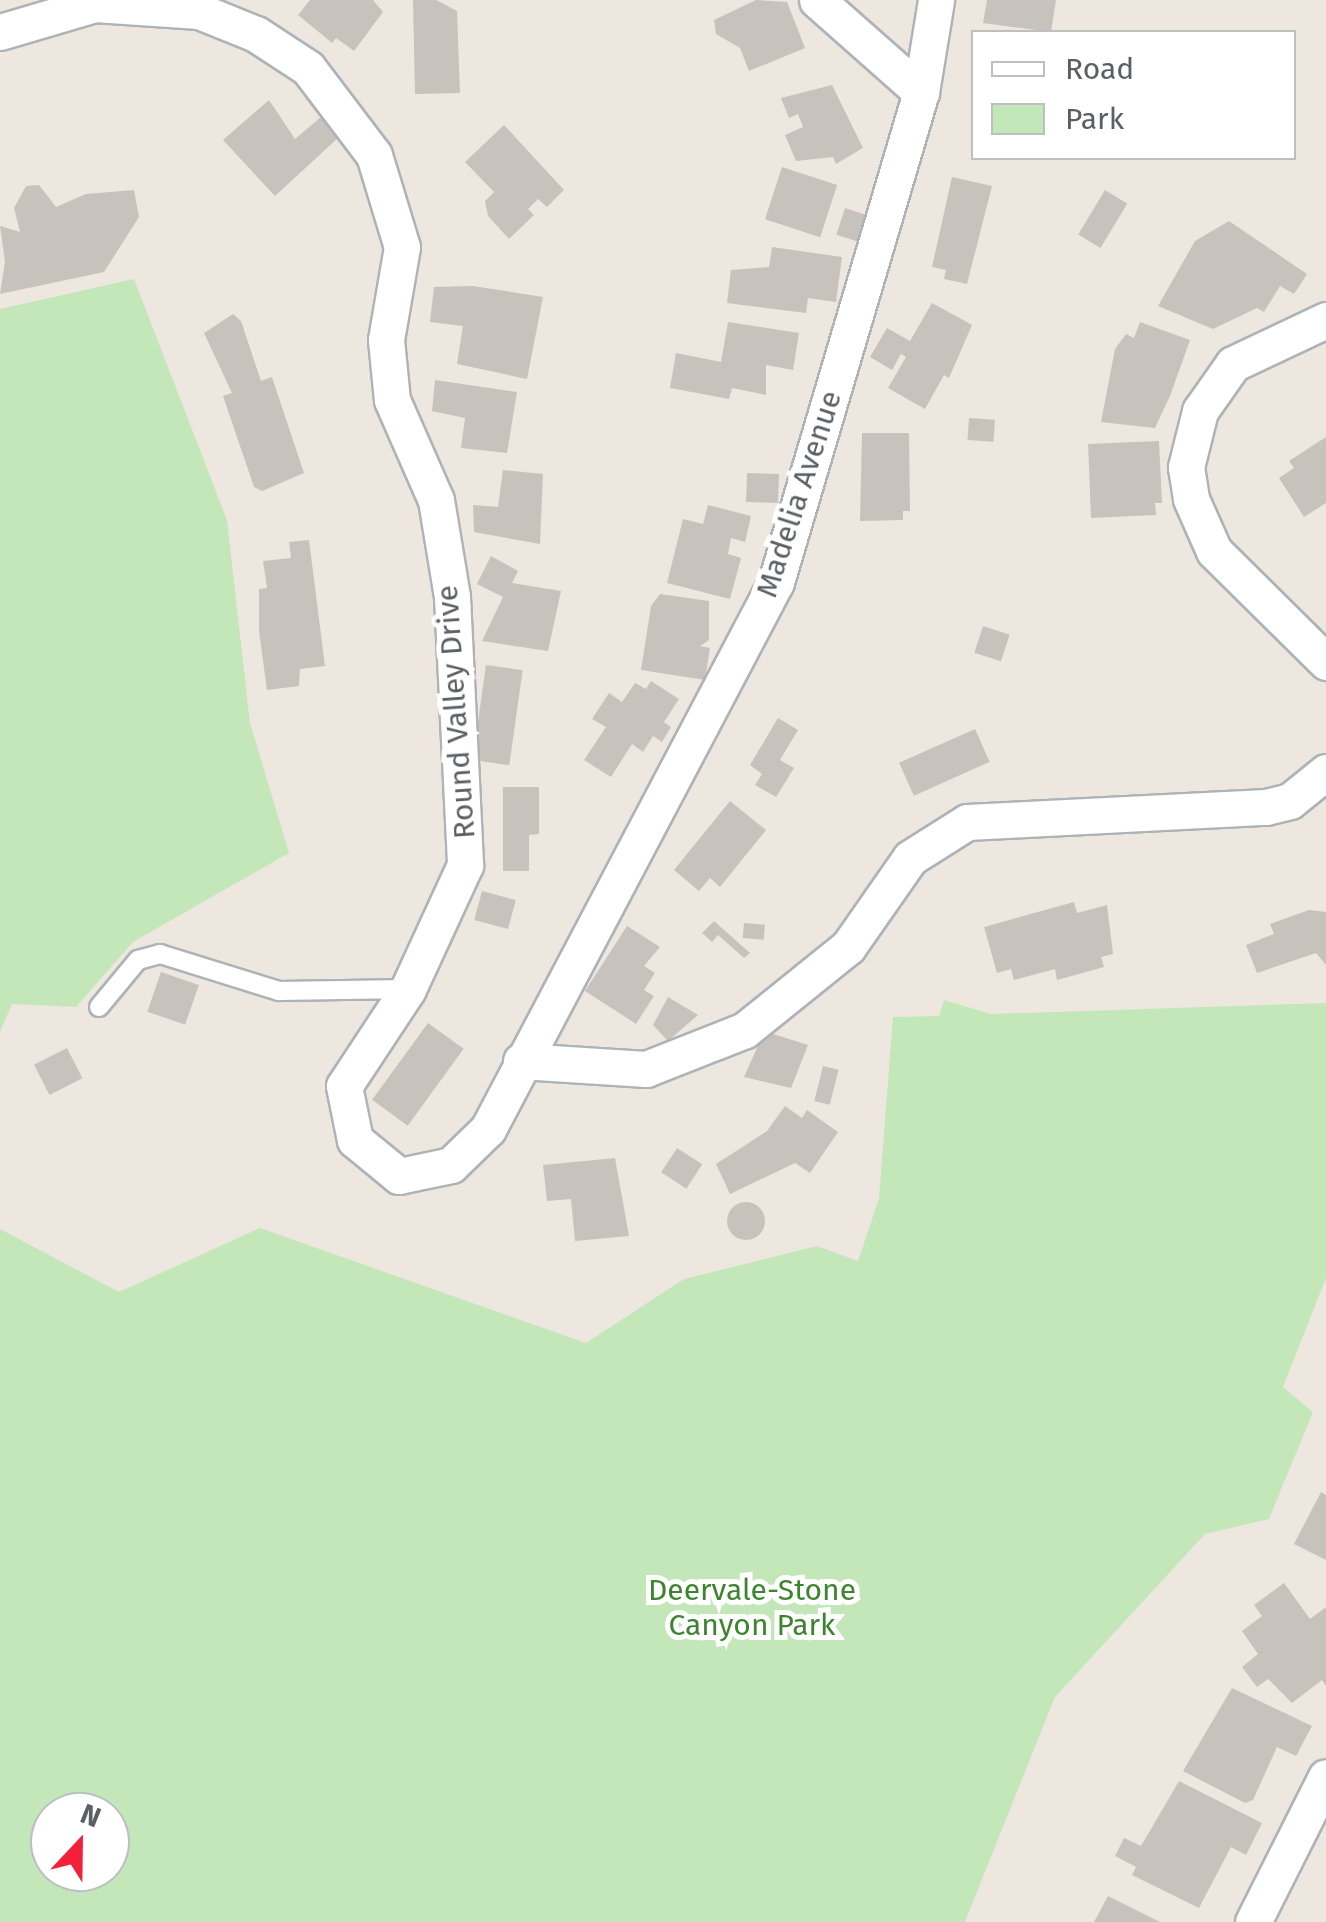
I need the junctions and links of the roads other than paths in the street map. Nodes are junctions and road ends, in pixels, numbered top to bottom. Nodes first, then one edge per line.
1 (816, 0) edge
2 (936, 0) edge
3 (0, 32) edge
4 (920, 92) junction
5 (1326, 320) edge
6 (1326, 662) edge
7 (1326, 772) edge
8 (408, 989) junction
9 (99, 1007) dead end
10 (521, 1061) junction
11 (1326, 1777) edge
12 (1253, 1922) edge

1 - 4 street
2 - 4 street, Madelia Avenue
3 - 8 street, Round Valley Drive
4 - 10 street, Madelia Avenue
5 - 6 street
7 - 10 street
8 - 9 lane
8 - 10 street, Round Valley Drive
11 - 12 street

